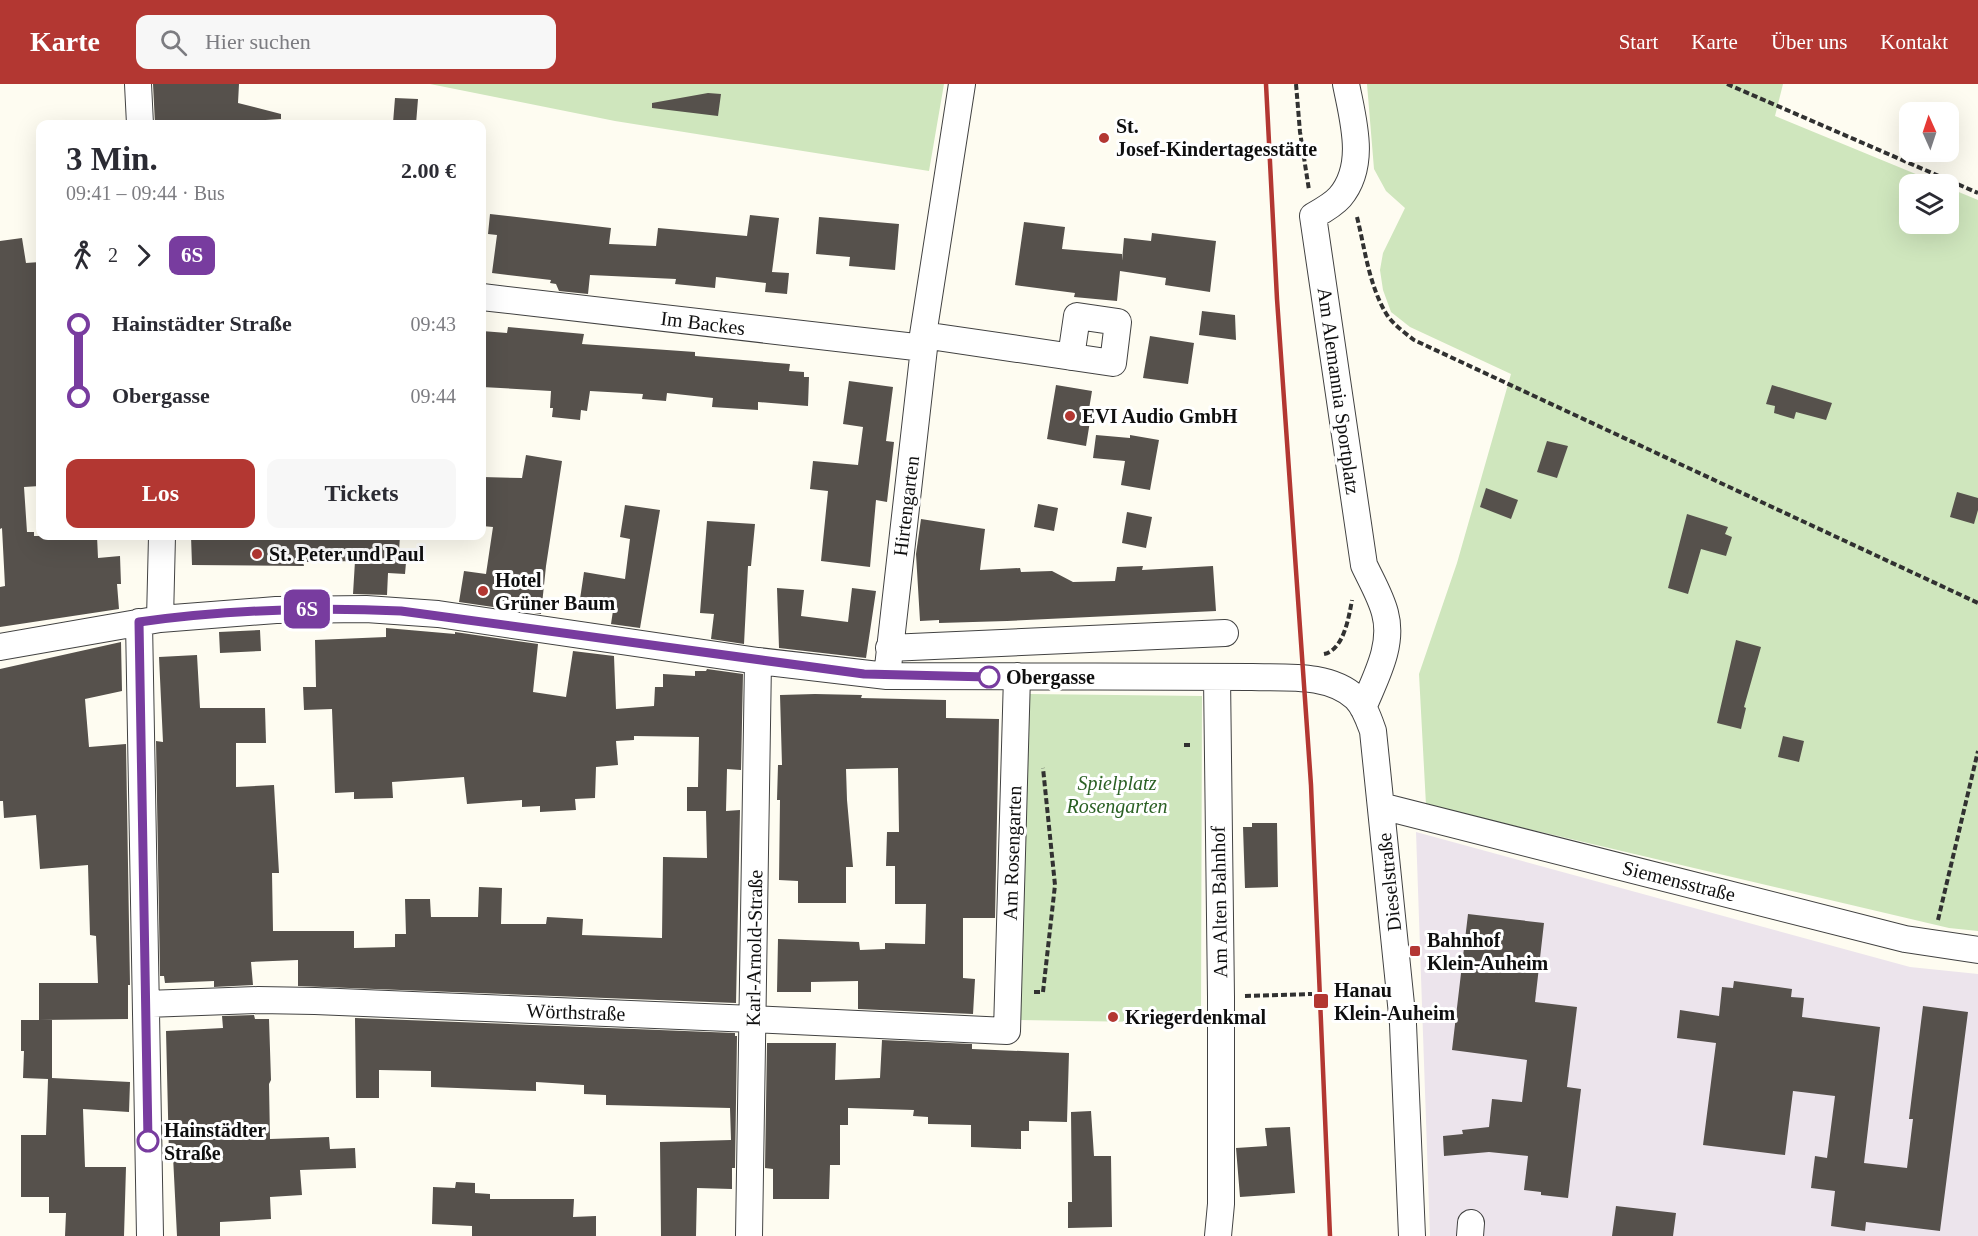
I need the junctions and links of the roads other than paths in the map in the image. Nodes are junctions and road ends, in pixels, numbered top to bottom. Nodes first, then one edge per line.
1 (138, 84) edge
2 (962, 84) edge
3 (1346, 84) edge
4 (140, 120) edge
5 (486, 297) edge
6 (924, 342) junction
7 (1071, 357) dead end
8 (161, 540) edge
9 (149, 620) junction
10 (1225, 633) dead end
11 (0, 647) edge
12 (889, 648) junction
13 (758, 660) junction
14 (887, 676) junction
15 (1017, 676) junction
16 (1217, 677) junction
17 (1363, 708) junction
18 (1381, 806) junction
19 (1978, 950) edge
20 (146, 1004) junction
21 (753, 1018) junction
22 (1007, 1031) joint
23 (150, 1236) edge
24 (749, 1236) edge
25 (1218, 1236) edge
26 (1412, 1236) edge

1 - 4 street
2 - 6 street, Hirtengarten
3 - 17 street, Am Alemannia Sportplatz
5 - 6 street, Im Backes
6 - 7 street
6 - 12 street, Hirtengarten
8 - 9 street
9 - 11 street
9 - 13 street
9 - 20 street
10 - 12 street
12 - 14 street, Hirtengarten
13 - 14 street
13 - 21 street, Karl-Arnold-Straße
14 - 15 street
15 - 16 street
15 - 22 street, Am Rosengarten
16 - 17 street, Dieselstraße
16 - 25 street, Am Alten Bahnhof
17 - 18 street, Dieselstraße
18 - 19 street, Siemensstraße
18 - 26 street, Dieselstraße
20 - 21 street, Wörthstraße
20 - 23 street
21 - 22 street, Wörthstraße
21 - 24 street, Karl-Arnold-Straße

